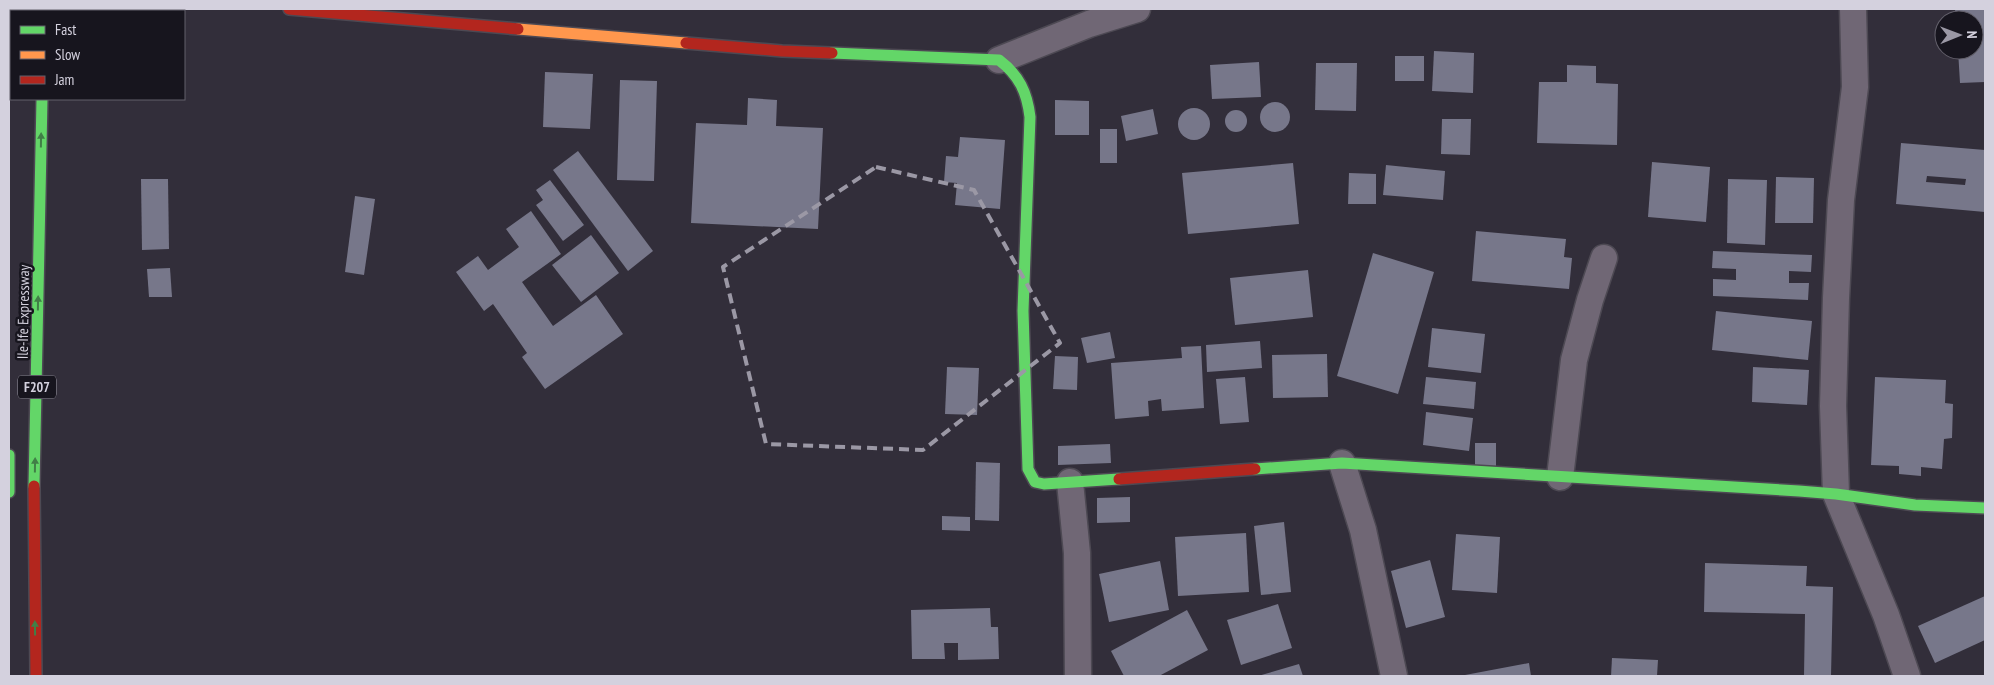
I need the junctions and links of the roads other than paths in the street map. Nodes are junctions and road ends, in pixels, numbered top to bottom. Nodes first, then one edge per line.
1 (289, 9) edge
2 (1137, 9) edge
3 (1853, 9) edge
4 (999, 60) junction
5 (42, 100) edge
6 (1604, 258) dead end
7 (9, 455) edge
8 (1342, 463) junction
9 (1560, 477) junction
10 (1070, 482) junction
11 (9, 492) edge
12 (1836, 494) junction
13 (1985, 508) edge
14 (36, 676) edge
15 (1078, 676) edge
16 (1394, 676) edge
17 (1906, 676) edge

1 - 4 street
2 - 4 street
3 - 12 street
4 - 10 street
14 -> 5 street, Ile-Ife Expressway / F207
6 - 9 street
7 - 11 street
8 - 9 street
8 - 10 street
8 - 16 street
9 - 12 street
10 - 15 street
12 - 13 street
12 - 17 street

